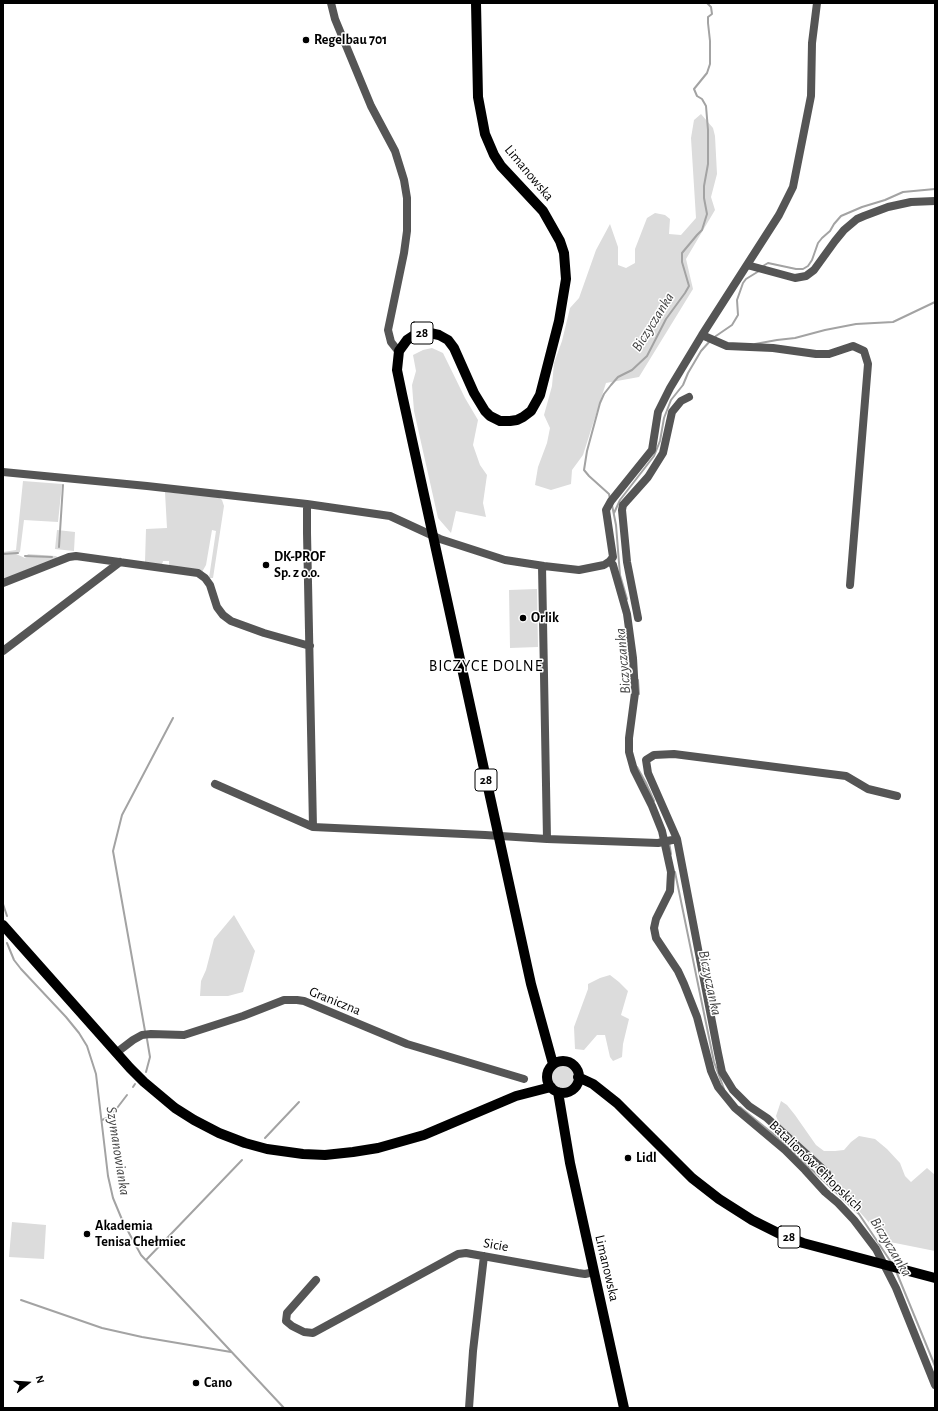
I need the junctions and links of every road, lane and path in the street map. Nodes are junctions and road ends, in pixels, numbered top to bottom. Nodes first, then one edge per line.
1 (332, 3) edge
2 (476, 3) edge
3 (817, 3) edge
4 (935, 201) edge
5 (747, 265) junction
6 (705, 337) junction
7 (399, 352) junction
8 (689, 397) dead end
9 (652, 450) junction
10 (663, 453) junction
11 (3, 472) edge
12 (307, 504) junction
13 (433, 536) junction
14 (120, 562) junction
15 (618, 563) junction
16 (542, 566) junction
17 (3, 583) edge
18 (850, 585) dead end
19 (638, 618) dead end
20 (310, 646) junction
21 (3, 651) edge
22 (215, 784) dead end
23 (897, 796) dead end
24 (313, 827) junction
25 (499, 836) junction
26 (547, 839) junction
27 (676, 839) junction
28 (665, 842) junction
29 (3, 925) edge
30 (116, 1053) junction
31 (557, 1063) junction
32 (524, 1079) dead end
33 (577, 1081) junction
34 (555, 1087) junction
35 (828, 1178) dead end
36 (484, 1256) junction
37 (594, 1272) junction
38 (935, 1278) edge
39 (316, 1280) dead end
40 (935, 1385) edge
41 (469, 1408) edge
42 (624, 1408) edge

1 - 7 street
2 - 7 main road, Limanowska / 28
3 - 5 street
4 - 5 street
5 - 6 street
6 - 9 street
6 - 18 street
7 - 13 main road, 28
8 - 10 street
9 - 10 street
9 - 15 street
10 - 15 street
11 - 12 street
12 - 13 street
12 - 20 street
13 - 16 street
13 - 25 main road, 28
14 - 17 street
14 - 20 street
14 - 21 street
15 - 16 street
15 - 19 street
15 - 28 street, Batalionów Chłopskich
16 - 26 street
20 - 24 street
22 - 24 street
23 - 27 street
24 - 25 street
25 - 26 street
25 - 31 main road, 28
26 - 28 street
27 - 28 street
27 - 35 street
28 - 40 street, Batalionów Chłopskich
29 - 30 main road
30 - 32 street, Graniczna
30 - 34 main road
31 - 33 main road, 28
31 - 34 main road
33 - 34 main road
33 - 38 main road, 28
34 - 37 main road, Limanowska
36 - 37 street, Sicie
36 - 39 street, Sicie
36 - 41 street
37 - 42 main road, Limanowska

